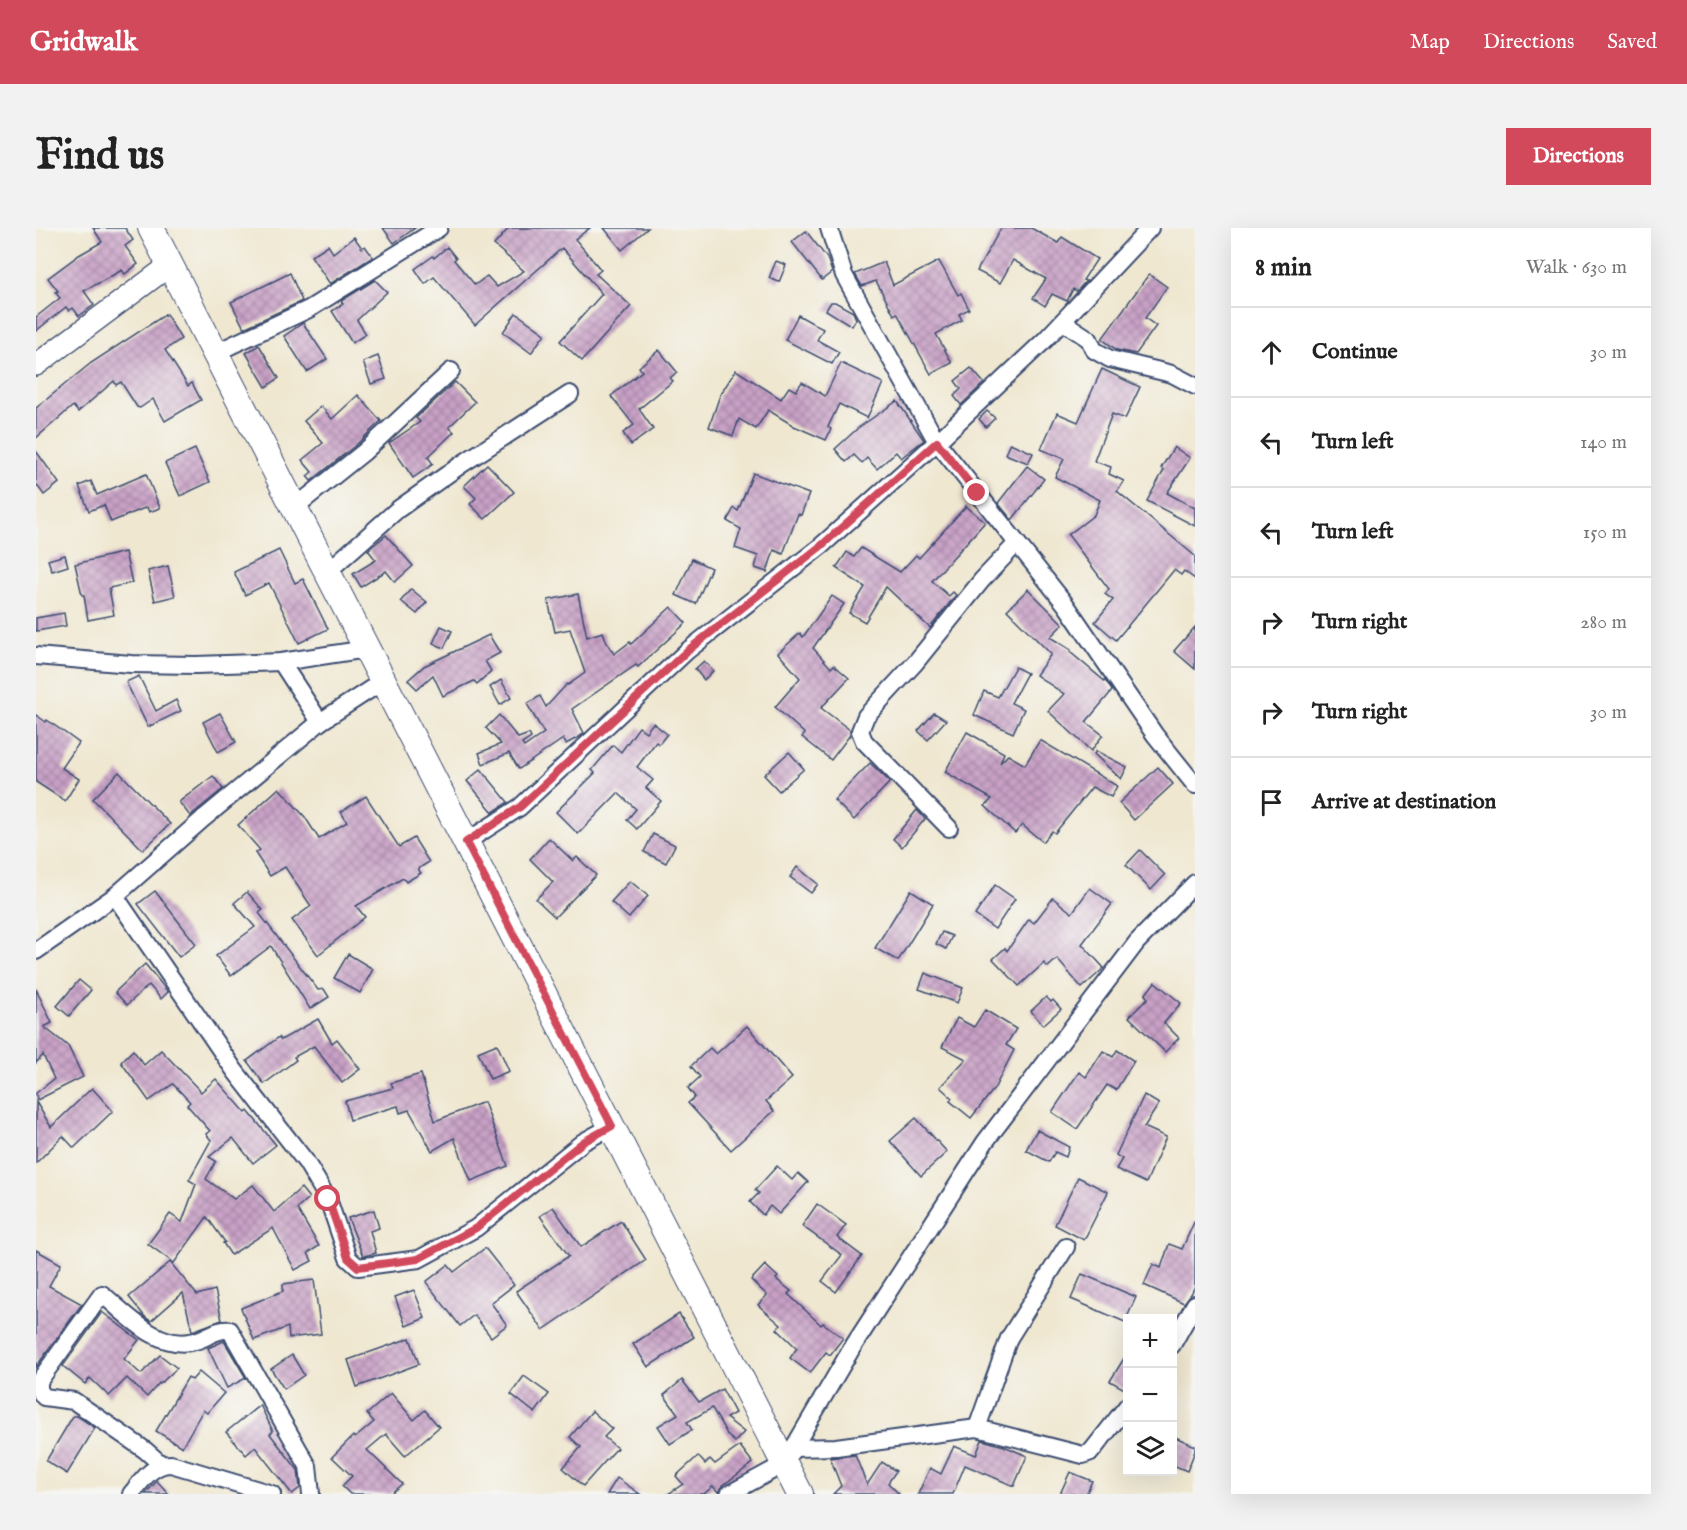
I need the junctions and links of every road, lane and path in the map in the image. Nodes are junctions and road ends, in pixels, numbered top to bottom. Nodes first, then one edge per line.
1 (439, 228) edge
2 (829, 228) edge
3 (1150, 228) edge
4 (154, 229) edge
5 (170, 265) junction
6 (1063, 322) junction
7 (215, 353) junction
8 (36, 365) edge
9 (451, 371) dead end
10 (1195, 386) edge
11 (570, 394) dead end
12 (937, 442) junction
13 (294, 508) junction
14 (1017, 543) junction
15 (327, 572) junction
16 (367, 650) junction
17 (36, 656) edge
18 (281, 662) junction
19 (383, 681) junction
20 (320, 722) junction
21 (1195, 785) edge
22 (949, 828) dead end
23 (466, 842) junction
24 (1195, 883) edge
25 (115, 896) junction
26 (36, 951) edge
27 (612, 1126) junction
28 (1066, 1247) dead end
29 (1195, 1305) edge
30 (1177, 1338) edge
31 (1123, 1411) edge
32 (977, 1428) junction
33 (788, 1456) junction
34 (161, 1464) junction
35 (131, 1494) edge
36 (272, 1494) edge
37 (311, 1494) edge
38 (729, 1494) edge
39 (800, 1494) edge

1 - 7 street
2 - 12 street
3 - 6 street
4 - 5 main road
5 - 7 main road
5 - 8 street
6 - 10 street
6 - 12 street
7 - 13 main road
9 - 13 street
11 - 15 street
12 - 14 street
12 - 23 street
13 - 15 main road
14 - 21 street
14 - 22 street
15 - 16 main road
16 - 18 street
16 - 19 main road
17 - 18 street
18 - 20 street
19 - 20 street
19 - 23 main road
20 - 25 street
23 - 27 main road
24 - 33 street
25 - 26 street
25 - 27 street
27 - 33 main road
28 - 32 street
29 - 30 street
31 - 32 street
32 - 33 street
33 - 38 street
33 - 39 main road
34 - 35 street
34 - 36 street
34 - 37 street

